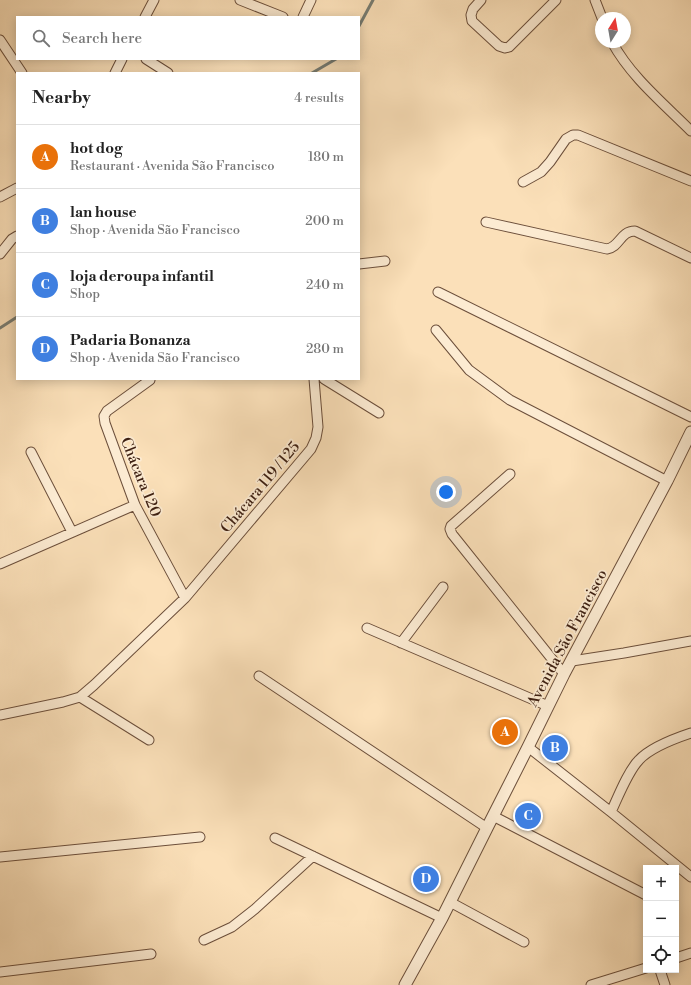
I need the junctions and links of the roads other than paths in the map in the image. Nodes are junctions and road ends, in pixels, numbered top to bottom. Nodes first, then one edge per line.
1 (154, 0) edge
2 (240, 0) edge
3 (311, 0) edge
4 (481, 0) edge
5 (556, 0) edge
6 (595, 0) edge
7 (600, 12) edge
8 (146, 16) edge
9 (280, 16) edge
10 (303, 16) edge
11 (0, 40) edge
12 (616, 48) edge
13 (122, 60) edge
14 (148, 60) edge
15 (21, 72) edge
16 (116, 72) edge
17 (166, 72) edge
18 (691, 131) edge
19 (691, 181) edge
20 (523, 182) dead end
21 (16, 189) edge
22 (0, 197) edge
23 (486, 222) dead end
24 (16, 237) edge
25 (0, 254) edge
26 (691, 258) edge
27 (385, 261) dead end
28 (360, 264) edge
29 (438, 292) dead end
30 (436, 330) dead end
31 (150, 380) dead end
32 (314, 380) edge
33 (326, 380) edge
34 (379, 413) dead end
35 (691, 417) edge
36 (691, 432) edge
37 (31, 452) dead end
38 (510, 474) dead end
39 (667, 481) junction
40 (135, 505) junction
41 (72, 532) junction
42 (0, 564) edge
43 (443, 587) dead end
44 (185, 598) junction
45 (367, 628) dead end
46 (691, 641) edge
47 (401, 643) junction
48 (572, 661) junction
49 (564, 674) junction
50 (259, 676) dead end
51 (80, 697) junction
52 (548, 706) junction
53 (0, 715) edge
54 (691, 733) edge
55 (150, 740) dead end
56 (528, 747) junction
57 (611, 812) junction
58 (493, 816) junction
59 (487, 828) junction
60 (200, 837) dead end
61 (275, 838) dead end
62 (313, 856) junction
63 (0, 858) edge
64 (691, 877) edge
65 (643, 893) edge
66 (450, 902) junction
67 (442, 918) junction
68 (204, 940) dead end
69 (524, 942) dead end
70 (151, 954) dead end
71 (691, 954) edge
72 (679, 957) edge
73 (643, 969) edge
74 (0, 972) edge
75 (661, 973) edge
76 (405, 985) edge
77 (591, 985) edge
78 (665, 985) edge

1 - 8 street
2 - 9 street
3 - 10 street
4 - 5 street
6 - 7 street
11 - 15 street
12 - 18 street
13 - 16 street
14 - 17 street
19 - 20 street
21 - 22 street
23 - 26 street
24 - 25 street
27 - 28 street
29 - 35 street
30 - 39 street
31 - 40 street, Chácara 120
32 - 44 street, Chácara 119 / 125
33 - 34 street
36 - 39 street, Avenida São Francisco
37 - 41 street
38 - 49 street
39 - 48 street, Avenida São Francisco
40 - 41 street
40 - 44 street, Chácara 120
41 - 42 street
43 - 47 street
44 - 51 street, Chácara 119 / 125
45 - 47 street
46 - 48 street
47 - 52 street
48 - 49 street, Avenida São Francisco
49 - 52 street, Avenida São Francisco
50 - 59 street
51 - 53 street
51 - 55 street
52 - 56 street, Avenida São Francisco
54 - 57 street
56 - 57 street
56 - 58 street, Avenida São Francisco
57 - 64 street
58 - 59 street, Avenida São Francisco
58 - 65 street
59 - 66 street, Avenida São Francisco
60 - 63 street
61 - 62 street
62 - 67 street
62 - 68 street
66 - 67 street, Avenida São Francisco
66 - 69 street
67 - 76 street, Avenida São Francisco
70 - 74 street
71 - 72 street
73 - 77 street
75 - 78 street

